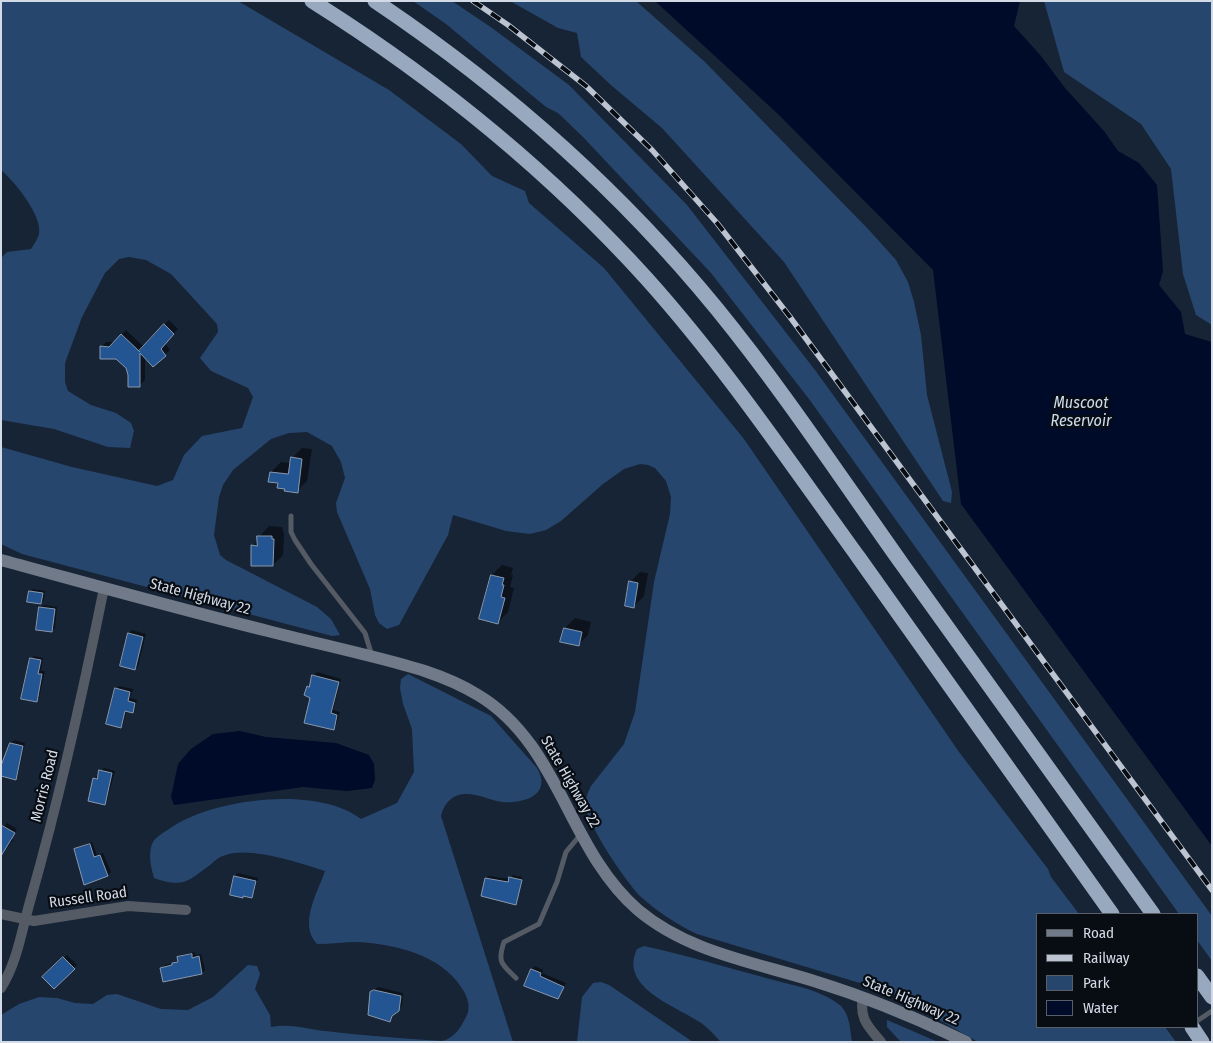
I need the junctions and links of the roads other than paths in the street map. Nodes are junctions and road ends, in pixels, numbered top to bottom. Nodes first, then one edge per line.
1 (312, 1) edge
2 (375, 1) edge
3 (291, 516) dead end
4 (1, 560) edge
5 (104, 588) junction
6 (372, 656) junction
7 (581, 834) junction
8 (186, 910) dead end
9 (1111, 913) edge
10 (1152, 913) edge
11 (1, 914) edge
12 (25, 918) junction
13 (1198, 977) edge
14 (516, 978) dead end
15 (1, 988) edge
16 (863, 997) junction
17 (1212, 997) edge
18 (1212, 1011) edge
19 (1198, 1020) edge
20 (1193, 1028) edge
21 (881, 1042) edge
22 (966, 1042) edge
23 (1202, 1042) edge

1 - 9 highway
2 - 10 highway
3 - 6 lane
4 - 5 main road, State Highway 22
5 - 6 main road, State Highway 22
5 - 12 street, Morris Road
6 - 7 main road, State Highway 22
7 - 14 lane
7 - 16 main road, State Highway 22
8 - 12 street, Russell Road
11 - 12 street, Russell Road
12 - 15 street, Morris Road
13 - 17 highway
16 - 21 street
16 - 22 main road, State Highway 22
18 - 19 lane
20 - 23 highway

